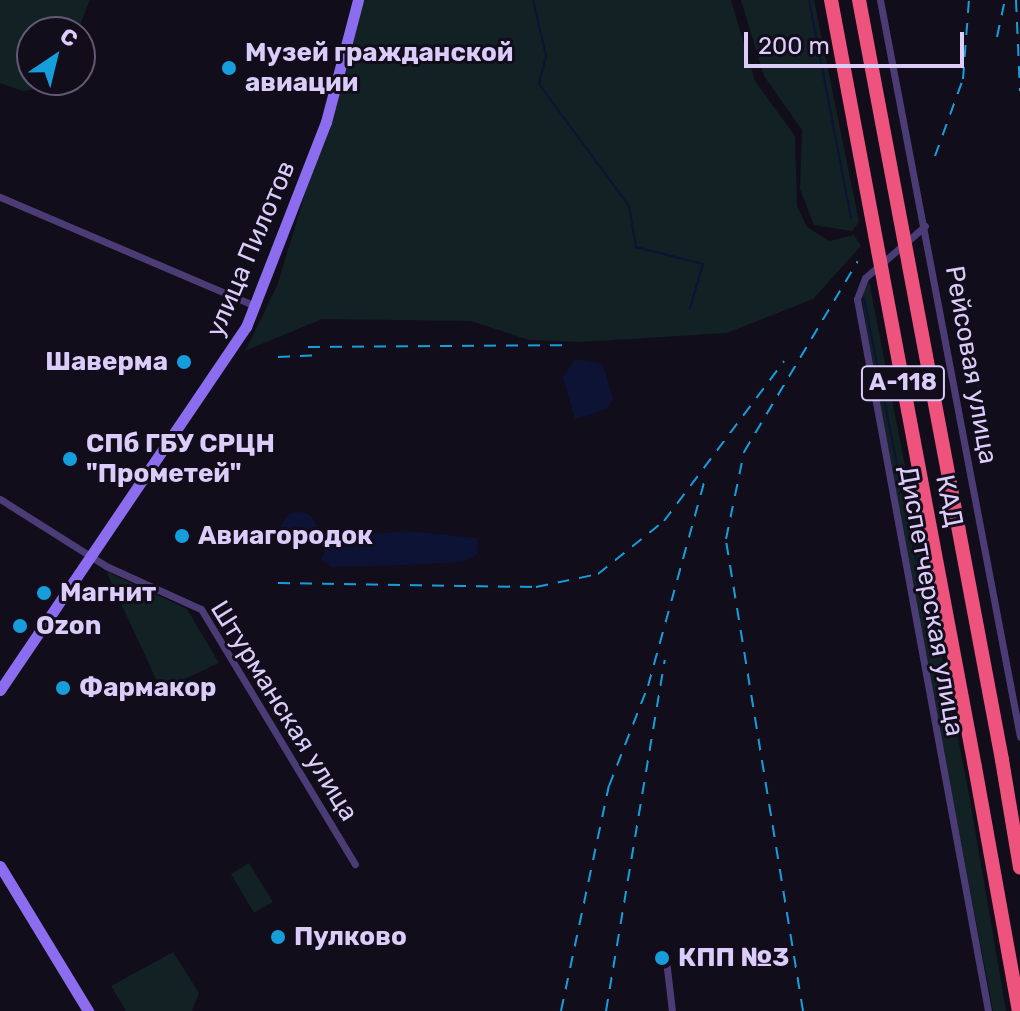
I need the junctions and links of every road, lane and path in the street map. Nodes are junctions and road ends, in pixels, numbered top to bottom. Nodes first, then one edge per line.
1 (358, 0) edge
2 (831, 0) edge
3 (859, 0) edge
4 (880, 0) edge
5 (0, 197) edge
6 (925, 226) junction
7 (256, 306) junction
8 (0, 499) edge
9 (89, 556) junction
10 (0, 690) edge
11 (1020, 737) edge
12 (355, 864) dead end
13 (0, 866) edge
14 (1020, 867) edge
15 (666, 960) dead end
16 (88, 1011) edge
17 (672, 1011) edge
18 (988, 1011) edge
19 (1019, 1011) edge

1 - 7 street, улица Пилотов
2 - 19 highway, КАД / А-118, bridge
3 - 14 highway, КАД / А-118, bridge
4 - 6 street, Рейсовая улица
5 - 7 street
6 - 11 street, Рейсовая улица
6 - 18 street, Диспетчерская улица
7 - 9 street, улица Пилотов
8 - 9 street, Штурманская улица
9 - 10 street, улица Пилотов
9 - 12 street, Штурманская улица
13 - 16 street
15 - 17 street

